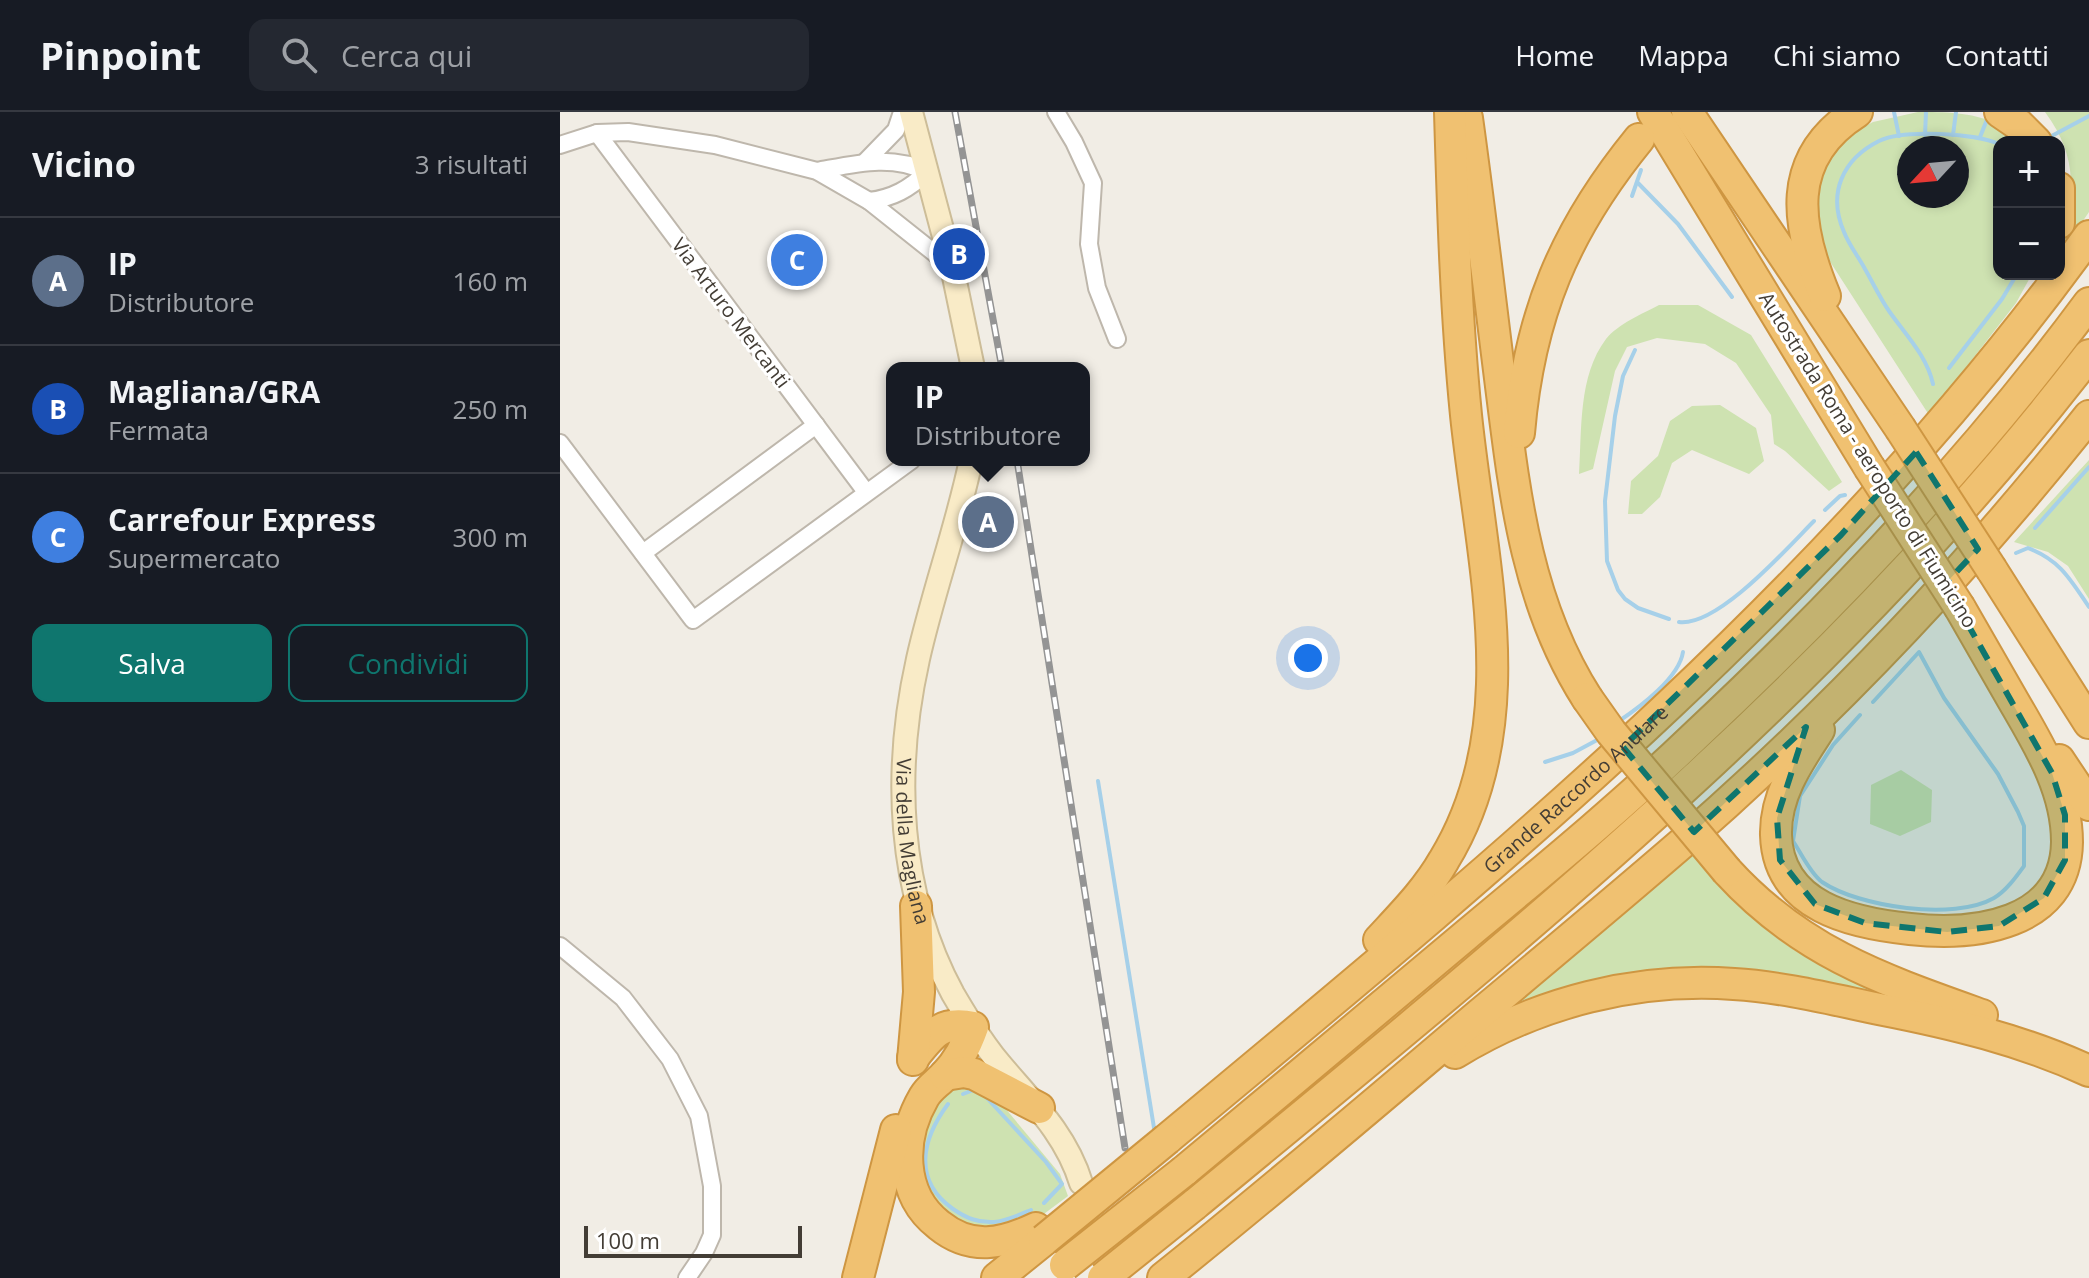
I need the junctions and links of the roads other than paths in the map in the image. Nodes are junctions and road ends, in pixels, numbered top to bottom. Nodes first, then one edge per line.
1 (902, 112) edge
2 (911, 112) edge
3 (1056, 112) edge
4 (1450, 112) edge
5 (1467, 112) edge
6 (1653, 112) edge
7 (1687, 112) edge
8 (1857, 112) edge
9 (2000, 112) edge
10 (597, 133) junction
11 (2030, 136) edge
12 (1639, 139) dead end
13 (560, 145) edge
14 (895, 161) junction
15 (865, 162) junction
16 (817, 171) junction
17 (927, 172) junction
18 (902, 192) junction
19 (869, 201) junction
20 (2089, 236) edge
21 (952, 267) junction
22 (2035, 280) edge
23 (2089, 303) edge
24 (1117, 339) dead end
25 (2089, 355) edge
26 (972, 362) edge
27 (1866, 376) junction
28 (2089, 416) edge
29 (816, 425) junction
30 (1936, 429) junction
31 (2089, 436) edge
32 (560, 443) edge
33 (903, 466) edge
34 (969, 466) edge
35 (866, 492) junction
36 (2029, 492) junction
37 (1522, 535) junction
38 (643, 553) junction
39 (1992, 570) junction
40 (1960, 608) junction
41 (1849, 685) junction
42 (2089, 687) edge
43 (2089, 723) edge
44 (2089, 805) edge
45 (916, 906) junction
46 (560, 946) edge
47 (973, 1027) junction
48 (1272, 1053) junction
49 (913, 1058) junction
50 (2089, 1060) edge
51 (2089, 1071) edge
52 (945, 1075) junction
53 (1039, 1108) junction
54 (1081, 1183) dead end
55 (1249, 1209) junction
56 (1040, 1234) junction
57 (1058, 1272) edge
58 (687, 1278) edge
59 (858, 1278) edge
60 (997, 1278) edge
61 (1103, 1278) edge
62 (1163, 1278) edge

1 - 15 street
2 - 17 main road
3 - 24 street
4 - 48 highway
5 - 37 highway
6 - 40 highway, Autostrada Roma - aeroporto di Fiumicino, bridge
7 - 27 highway, Autostrada Roma - aeroporto di Fiumicino
8 - 27 highway
9 - 11 highway
10 - 13 street
10 - 16 street
10 - 29 street, Via Arturo Mercanti
12 - 37 highway
14 - 15 street
14 - 17 street
14 - 18 street
15 - 16 street
16 - 19 street
17 - 18 street
17 - 21 main road
18 - 19 street
19 - 21 street
20 - 30 highway, Grande Raccordo Anulare
21 - 26 main road
22 - 30 highway
23 - 57 highway, Grande Raccordo Anulare, bridge
25 - 61 highway, bridge
27 - 39 highway, Autostrada Roma - aeroporto di Fiumicino, bridge
28 - 36 highway
29 - 35 street, Via Arturo Mercanti
29 - 38 street
30 - 48 highway, Grande Raccordo Anulare
31 - 36 highway
32 - 38 street
33 - 35 street
34 - 45 main road, Via della Magliana
35 - 38 street
36 - 41 highway
37 - 50 highway, bridge
39 - 42 highway
39 - 43 highway, Autostrada Roma - aeroporto di Fiumicino
40 - 41 highway
40 - 44 highway, Autostrada Roma - aeroporto di Fiumicino
41 - 55 highway
45 - 47 main road, Via della Magliana
45 - 49 highway
46 - 58 street
47 - 49 highway
47 - 52 highway
47 - 53 main road, Via della Magliana
48 - 56 highway, Grande Raccordo Anulare, bridge
49 - 59 highway
51 - 55 highway
52 - 53 highway
52 - 56 highway
53 - 54 main road, Via della Magliana
55 - 62 highway
56 - 60 highway

